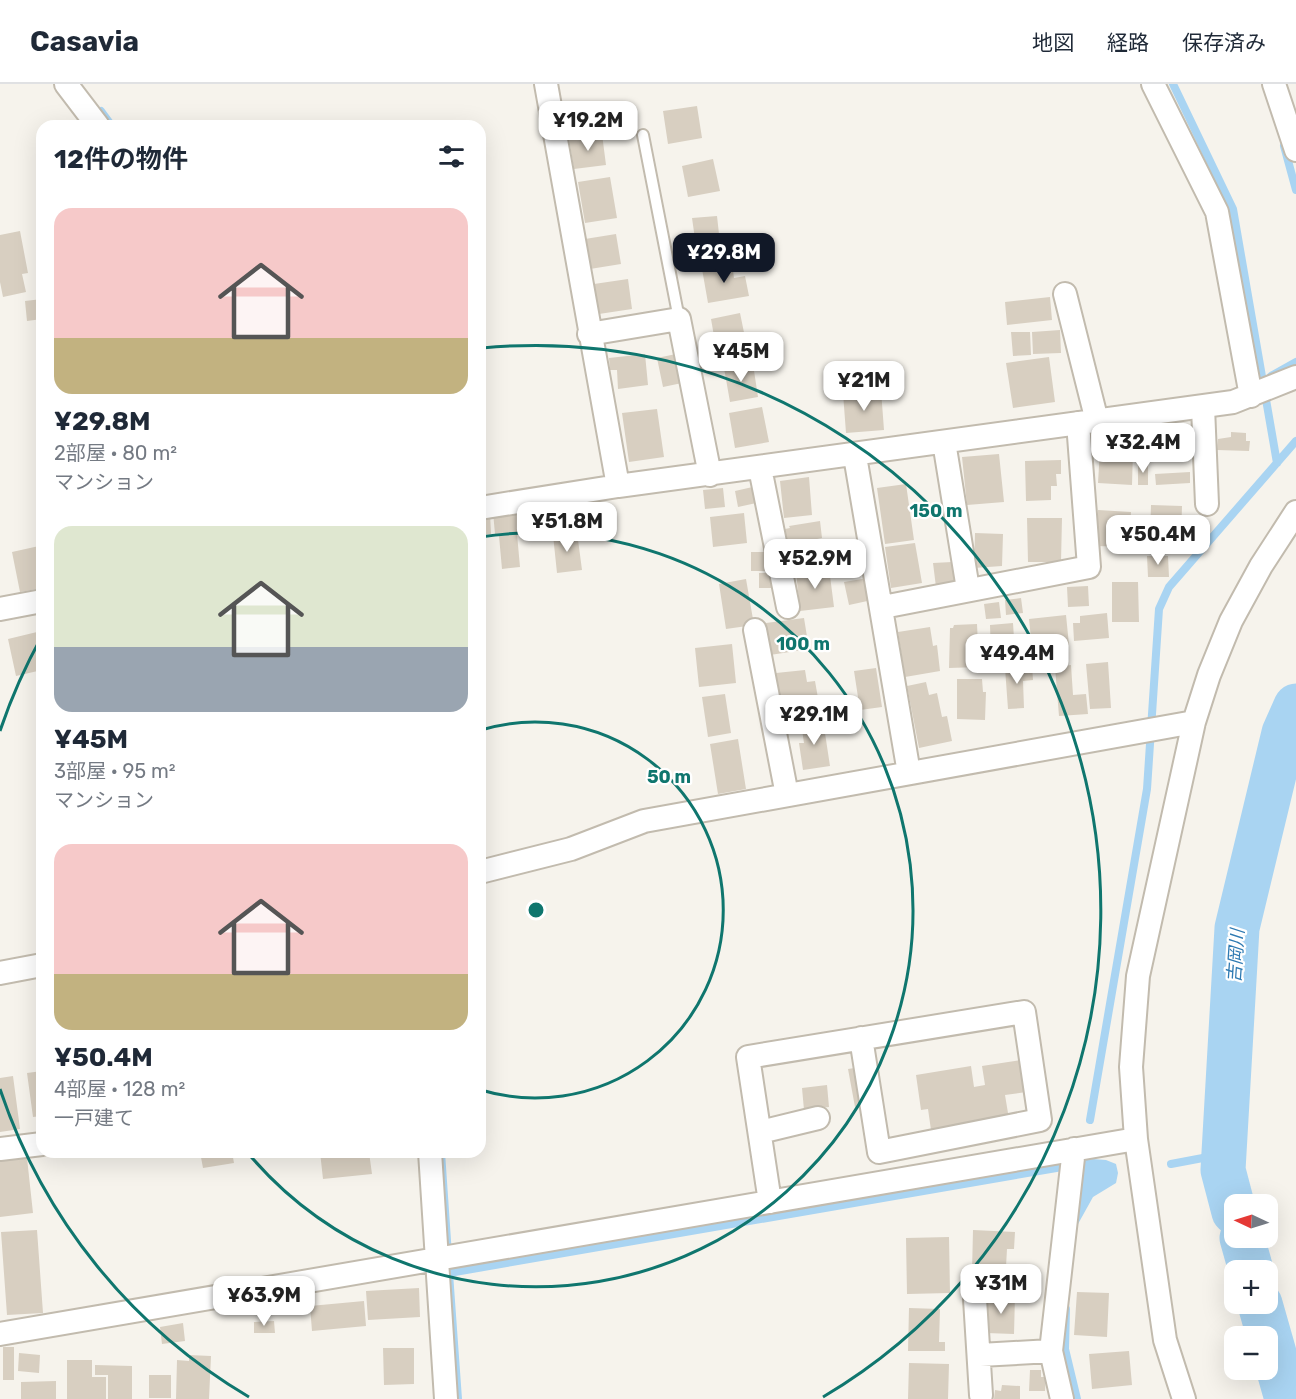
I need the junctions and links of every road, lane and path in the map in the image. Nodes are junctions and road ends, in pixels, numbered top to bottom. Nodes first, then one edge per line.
1 (66, 84) edge
2 (546, 84) edge
3 (1153, 84) edge
4 (1274, 84) edge
5 (93, 120) edge
6 (643, 135) dead end
7 (1296, 150) edge
8 (1065, 294) dead end
9 (679, 319) junction
10 (589, 334) junction
11 (1296, 377) edge
12 (1261, 393) junction
13 (1203, 406) junction
14 (1088, 422) junction
15 (944, 442) junction
16 (855, 456) junction
17 (760, 468) junction
18 (710, 475) junction
19 (618, 486) junction
20 (1207, 504) dead end
21 (486, 507) edge
22 (1296, 512) edge
23 (968, 590) junction
24 (36, 602) edge
25 (788, 607) dead end
26 (883, 607) junction
27 (0, 609) edge
28 (755, 630) dead end
29 (1194, 722) junction
30 (909, 773) junction
31 (787, 795) junction
32 (486, 870) edge
33 (36, 966) edge
34 (0, 973) edge
35 (861, 1038) junction
36 (818, 1118) dead end
37 (760, 1132) junction
38 (1136, 1139) junction
39 (36, 1145) edge
40 (0, 1149) edge
41 (431, 1158) edge
42 (1073, 1161) junction
43 (770, 1202) junction
44 (444, 1258) junction
45 (975, 1299) dead end
46 (0, 1334) edge
47 (1051, 1351) junction
48 (980, 1355) junction
49 (981, 1395) dead end
50 (446, 1399) edge
51 (1062, 1399) edge
52 (1184, 1399) edge

1 - 5 street
2 - 10 street
3 - 12 street
4 - 7 street
6 - 9 lane
8 - 14 street
9 - 10 street
9 - 18 street
10 - 19 street
11 - 12 street
12 - 13 street
13 - 14 street
13 - 20 street
14 - 15 street
14 - 23 street
15 - 16 street
15 - 23 street
16 - 17 street
16 - 26 street
17 - 18 street
17 - 25 street
18 - 19 street
19 - 21 street
22 - 29 street
23 - 26 street
24 - 27 street
26 - 30 street
28 - 31 street
29 - 30 street
29 - 38 street
30 - 31 street
31 - 32 street
33 - 34 street
35 - 35 street
35 - 37 street
36 - 37 street
37 - 43 street
38 - 42 street
38 - 52 street
39 - 40 street
41 - 44 street
42 - 43 street
42 - 47 street
43 - 44 street
44 - 46 street
44 - 50 street
45 - 48 street
47 - 48 street
47 - 51 street
48 - 49 street

